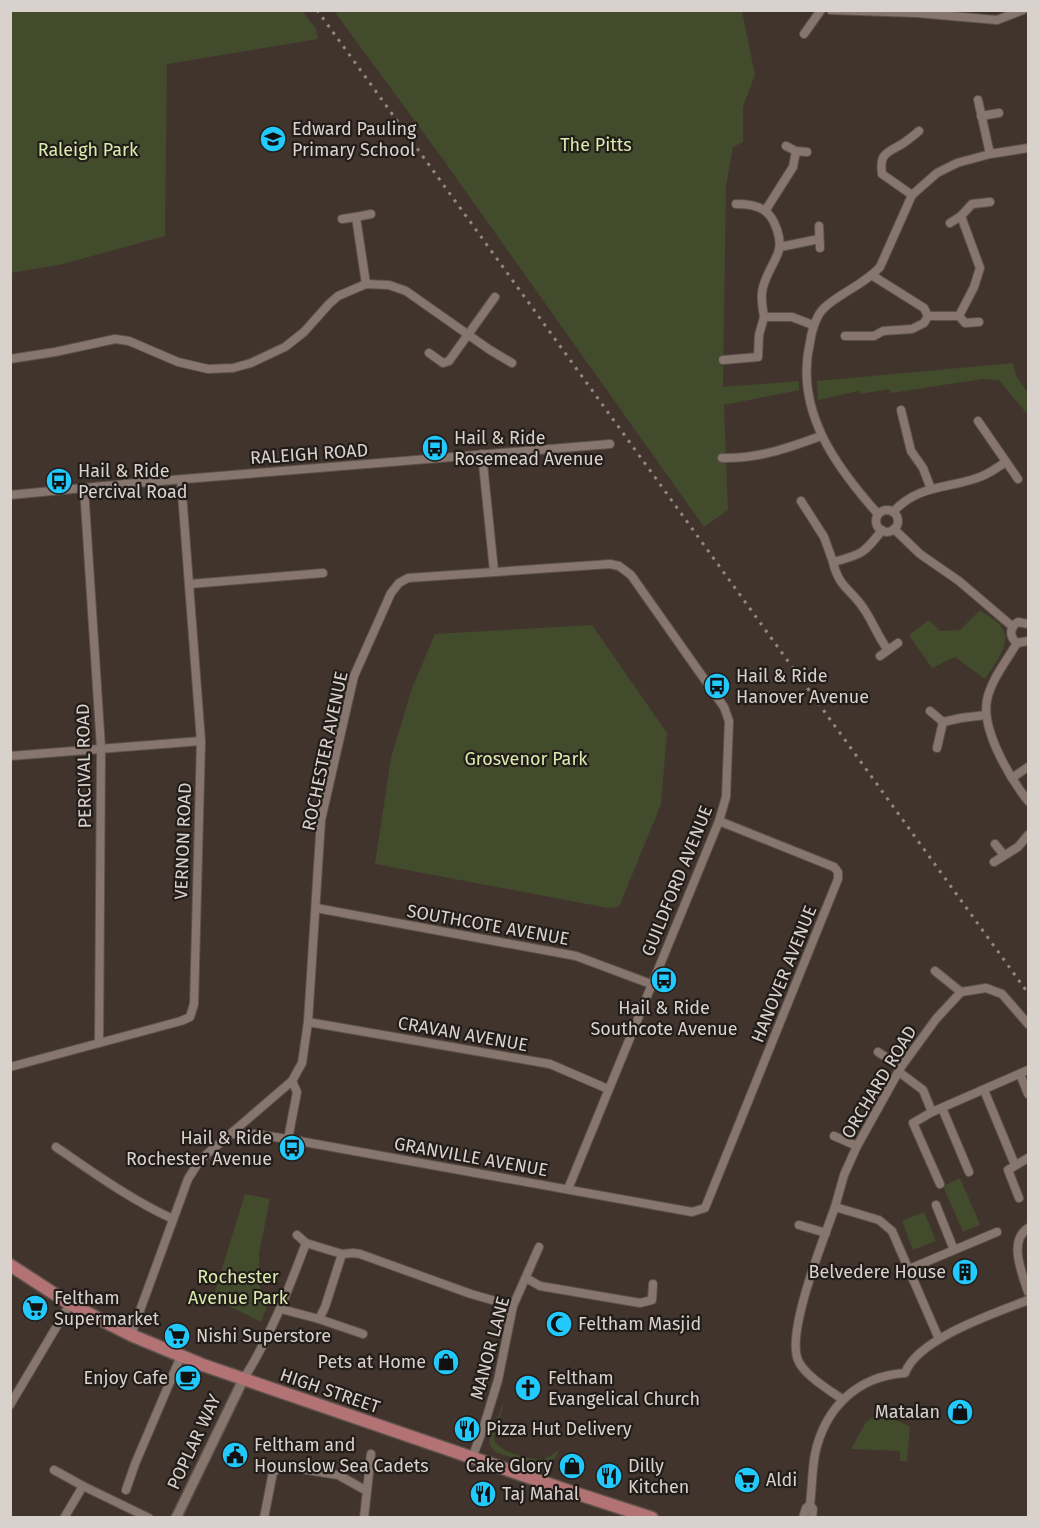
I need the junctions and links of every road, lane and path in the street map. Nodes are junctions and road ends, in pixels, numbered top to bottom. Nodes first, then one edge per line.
1 (821, 10) edge
2 (831, 10) edge
3 (1023, 10) edge
4 (917, 12) edge
5 (804, 34) dead end
6 (978, 100) dead end
7 (999, 113) dead end
8 (981, 116) junction
9 (919, 131) dead end
10 (786, 146) dead end
11 (1029, 148) edge
12 (796, 151) junction
13 (807, 152) dead end
14 (990, 154) junction
15 (912, 195) junction
16 (990, 202) dead end
17 (736, 204) dead end
18 (765, 211) junction
19 (371, 214) dead end
20 (961, 216) junction
21 (356, 217) junction
22 (342, 219) dead end
23 (950, 224) dead end
24 (819, 226) dead end
25 (819, 239) junction
26 (780, 247) junction
27 (820, 248) dead end
28 (873, 276) junction
29 (366, 284) junction
30 (495, 297) dead end
31 (928, 316) junction
32 (959, 316) junction
33 (764, 317) junction
34 (979, 322) dead end
35 (813, 326) junction
36 (468, 335) junction
37 (845, 336) dead end
38 (429, 353) dead end
39 (758, 357) junction
40 (768, 357) dead end
41 (10, 359) edge
42 (723, 360) dead end
43 (512, 363) dead end
44 (901, 410) dead end
45 (978, 420) dead end
46 (821, 436) junction
47 (610, 444) dead end
48 (482, 454) junction
49 (722, 458) dead end
50 (1006, 462) junction
51 (1018, 479) dead end
52 (181, 480) junction
53 (84, 488) junction
54 (931, 489) junction
55 (10, 495) edge
56 (801, 501) dead end
57 (894, 512) junction
58 (879, 514) junction
59 (810, 515) junction
60 (801, 521) dead end
61 (894, 529) junction
62 (882, 530) junction
63 (833, 562) junction
64 (619, 566) joint
65 (494, 571) junction
66 (323, 573) dead end
67 (190, 584) junction
68 (1028, 623) edge
69 (1013, 627) junction
70 (1029, 641) edge
71 (898, 643) dead end
72 (1017, 643) junction
73 (888, 650) junction
74 (880, 656) dead end
75 (930, 711) dead end
76 (986, 715) junction
77 (943, 722) junction
78 (201, 741) junction
79 (101, 748) junction
80 (937, 748) dead end
81 (10, 756) edge
82 (1029, 767) edge
83 (1012, 778) junction
84 (1029, 801) edge
85 (719, 821) junction
86 (1029, 836) edge
87 (995, 844) dead end
88 (1004, 855) junction
89 (994, 862) dead end
90 (316, 908) junction
91 (934, 971) dead end
92 (651, 984) junction
93 (961, 992) junction
94 (308, 1022) junction
95 (1029, 1024) edge
96 (99, 1043) junction
97 (878, 1052) dead end
98 (10, 1067) edge
99 (900, 1069) junction
100 (1029, 1070) edge
101 (1020, 1074) junction
102 (291, 1081) junction
103 (608, 1089) junction
104 (984, 1090) junction
105 (1029, 1094) edge
106 (942, 1108) junction
107 (932, 1113) junction
108 (231, 1134) junction
109 (834, 1136) dead end
110 (288, 1139) junction
111 (857, 1146) junction
112 (56, 1147) dead end
113 (1029, 1158) edge
114 (1015, 1165) junction
115 (969, 1172) dead end
116 (940, 1184) dead end
117 (567, 1189) junction
118 (1019, 1198) dead end
119 (936, 1205) dead end
120 (834, 1207) junction
121 (705, 1208) joint
122 (173, 1219) junction
123 (799, 1225) dead end
124 (1029, 1228) edge
125 (997, 1232) dead end
126 (826, 1233) junction
127 (297, 1235) dead end
128 (306, 1243) junction
129 (539, 1247) dead end
130 (954, 1250) junction
131 (342, 1254) junction
132 (10, 1265) edge
133 (909, 1269) junction
134 (526, 1278) junction
135 (653, 1284) dead end
136 (1029, 1292) edge
137 (1029, 1300) edge
138 (70, 1304) junction
139 (513, 1306) junction
140 (281, 1309) junction
141 (319, 1319) junction
142 (363, 1334) dead end
143 (131, 1335) junction
144 (939, 1339) junction
145 (181, 1356) junction
146 (243, 1380) junction
147 (842, 1400) junction
148 (10, 1404) edge
149 (371, 1454) dead end
150 (472, 1458) junction
151 (54, 1470) dead end
152 (83, 1486) junction
153 (126, 1490) dead end
154 (367, 1491) junction
155 (810, 1505) junction
156 (64, 1518) edge
157 (148, 1518) edge
158 (176, 1518) edge
159 (264, 1518) edge
160 (364, 1518) edge
161 (652, 1518) edge
162 (803, 1518) edge
163 (812, 1518) edge

1 - 5 street
2 - 4 street
3 - 4 street
6 - 8 street
7 - 8 street
8 - 14 street
9 - 15 street
10 - 12 street
11 - 14 street
12 - 13 street
12 - 18 street
14 - 15 street
15 - 28 street
16 - 20 street
17 - 18 street
18 - 26 street
19 - 21 street
20 - 23 street
20 - 32 street
21 - 22 street
21 - 29 street
24 - 25 street
25 - 26 street
25 - 27 street
26 - 33 street
28 - 31 street
28 - 35 street
29 - 36 street
29 - 41 street
30 - 36 street
31 - 32 street
31 - 37 street
32 - 34 street
33 - 35 street
33 - 39 street
35 - 46 street
36 - 38 street
36 - 43 street
39 - 40 street
39 - 42 street
44 - 54 street
45 - 50 street
46 - 49 street
46 - 58 street
47 - 48 street, RALEIGH ROAD
48 - 52 street, RALEIGH ROAD
48 - 65 street
50 - 51 street
50 - 54 street
52 - 53 street, RALEIGH ROAD
52 - 67 street, VERNON ROAD
53 - 55 street, RALEIGH ROAD
53 - 79 street, PERCIVAL ROAD
54 - 57 street
56 - 59 street
57 - 58 street
57 - 61 street
58 - 62 street
59 - 60 street
59 - 63 street
61 - 62 street
61 - 69 street
62 - 63 street
63 - 73 street
64 - 65 street, ROCHESTER AVENUE
64 - 85 street, GUILDFORD AVENUE
65 - 90 street, ROCHESTER AVENUE
66 - 67 street
67 - 78 street, VERNON ROAD
68 - 69 street
69 - 72 street
70 - 72 street
71 - 73 street
72 - 76 street
73 - 74 street
75 - 77 street
76 - 77 street
76 - 83 street
77 - 80 street
78 - 79 street
78 - 96 street, VERNON ROAD
79 - 81 street
79 - 96 street, PERCIVAL ROAD
82 - 83 street
83 - 84 street
85 - 92 street, GUILDFORD AVENUE
85 - 121 street, HANOVER AVENUE
86 - 88 street
87 - 88 street
88 - 89 street
90 - 92 street, SOUTHCOTE AVENUE
90 - 94 street, ROCHESTER AVENUE
91 - 93 street
92 - 103 street, GUILDFORD AVENUE
93 - 95 street
93 - 99 street, ORCHARD ROAD
94 - 102 street, ROCHESTER AVENUE
94 - 103 street, CRAVAN AVENUE
96 - 98 street, VERNON ROAD
97 - 99 street
99 - 107 street
99 - 111 street, ORCHARD ROAD
100 - 101 street
101 - 104 street
101 - 105 street
102 - 108 street, ROCHESTER AVENUE
102 - 110 street
103 - 117 street, GUILDFORD AVENUE
104 - 106 street
104 - 114 street
106 - 107 street
106 - 115 street
107 - 116 street
108 - 110 street, GRANVILLE AVENUE
108 - 122 street, ROCHESTER AVENUE
109 - 111 street
110 - 117 street, GRANVILLE AVENUE
111 - 120 street, ORCHARD ROAD
112 - 122 street
113 - 114 street
114 - 118 street
117 - 121 street, GRANVILLE AVENUE
119 - 130 street
120 - 126 street, ORCHARD ROAD
120 - 133 street
122 - 143 street, ROCHESTER AVENUE
123 - 126 street
124 - 136 street
125 - 130 street
126 - 147 street, ORCHARD ROAD
127 - 128 street
128 - 131 street
128 - 140 street
129 - 134 street, MANOR LANE
130 - 133 street
131 - 139 street
131 - 141 street
132 - 138 main road, HIGH STREET
133 - 144 street
134 - 135 street
134 - 139 street, MANOR LANE
137 - 144 street
138 - 143 main road, HIGH STREET
138 - 148 street
139 - 150 street, MANOR LANE
140 - 141 street
140 - 146 street
141 - 142 street
143 - 145 main road, HIGH STREET
144 - 147 street
145 - 146 main road, HIGH STREET
145 - 153 street
146 - 150 main road, HIGH STREET
146 - 158 street, POPLAR WAY
147 - 155 street
149 - 154 street
150 - 161 main road, HIGH STREET
151 - 152 street
152 - 156 street
152 - 157 street
154 - 159 street
154 - 160 street
155 - 162 street
155 - 163 street

